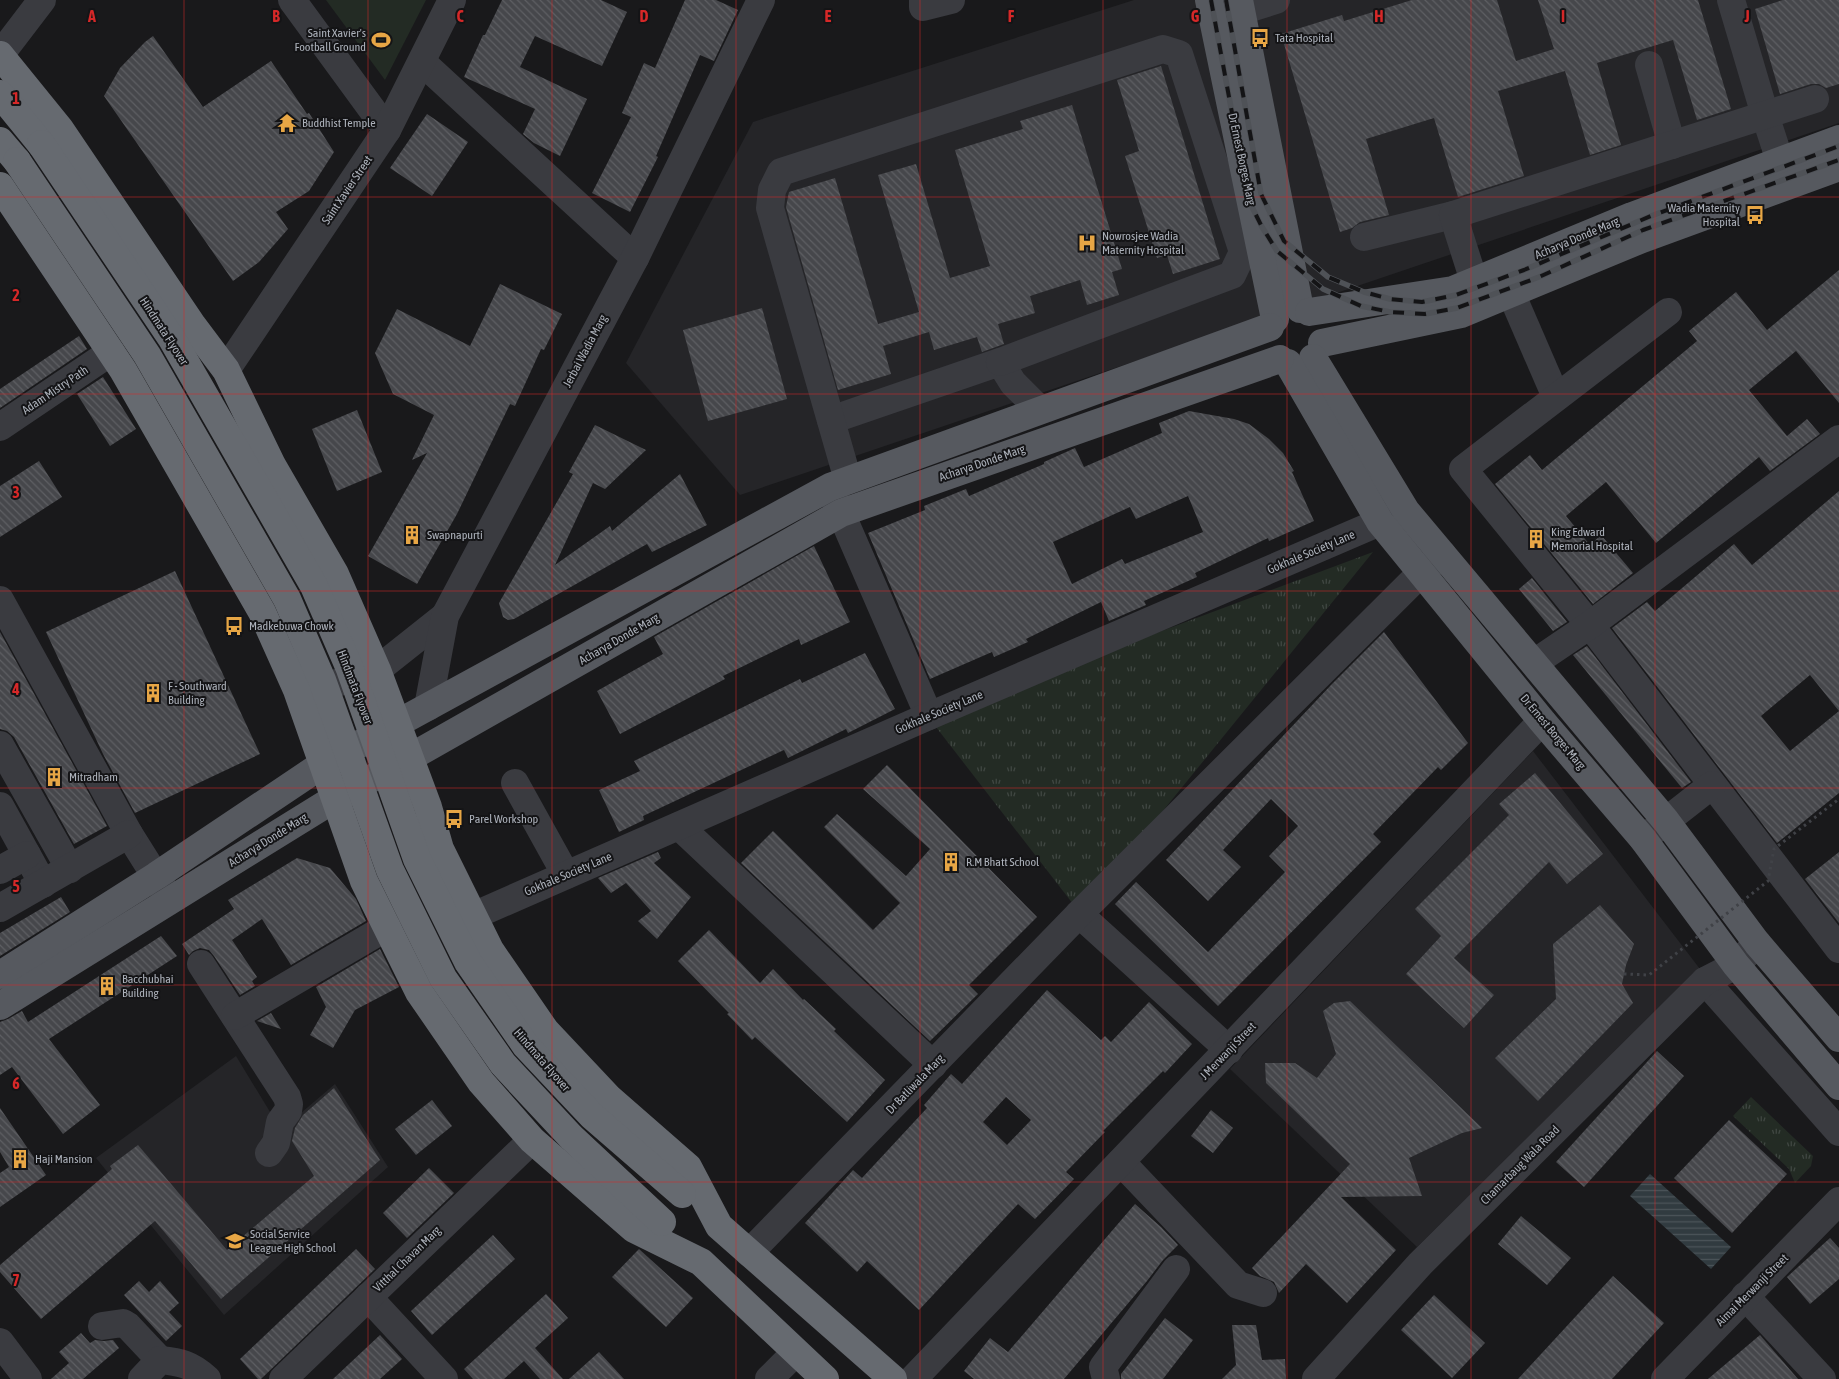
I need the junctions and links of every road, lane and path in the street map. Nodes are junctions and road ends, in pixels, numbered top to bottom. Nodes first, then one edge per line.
1 (42, 0) edge
2 (292, 0) edge
3 (452, 0) edge
4 (761, 0) edge
5 (924, 0) edge
6 (951, 0) edge
7 (1208, 0) edge
8 (1276, 0) edge
9 (1731, 0) edge
10 (1240, 6) edge
11 (0, 55) edge
12 (422, 62) junction
13 (1649, 65) dead end
14 (0, 94) edge
15 (1815, 99) dead end
16 (1765, 115) junction
17 (387, 130) junction
18 (1839, 139) edge
19 (1672, 144) junction
20 (8, 151) edge
21 (1780, 161) junction
22 (1839, 167) edge
23 (0, 186) edge
24 (1692, 207) junction
25 (1453, 215) junction
26 (1364, 237) dead end
27 (635, 258) junction
28 (1511, 293) junction
29 (1463, 295) junction
30 (1305, 311) junction
31 (1668, 312) dead end
32 (1272, 323) junction
33 (111, 352) junction
34 (1301, 356) junction
35 (1000, 362) junction
36 (226, 370) junction
37 (1556, 397) junction
38 (1040, 410) junction
39 (831, 420) junction
40 (0, 427) edge
41 (1839, 439) edge
42 (839, 483) junction
43 (1406, 511) junction
44 (841, 513) junction
45 (1380, 522) junction
46 (1442, 554) junction
47 (1421, 572) junction
48 (0, 600) edge
49 (445, 616) junction
50 (1590, 625) junction
51 (1530, 658) junction
52 (377, 670) junction
53 (1503, 673) junction
54 (298, 696) junction
55 (428, 707) junction
56 (929, 716) junction
57 (1542, 721) junction
58 (396, 724) junction
59 (0, 745) edge
60 (409, 758) junction
61 (323, 764) junction
62 (515, 783) dead end
63 (1712, 785) junction
64 (334, 799) junction
65 (1839, 800) edge
66 (0, 806) edge
67 (428, 807) junction
68 (1666, 821) junction
69 (679, 826) junction
70 (129, 834) junction
71 (348, 837) junction
72 (1643, 839) junction
73 (27, 854) junction
74 (70, 868) junction
75 (0, 870) edge
76 (566, 875) junction
77 (156, 876) junction
78 (43, 884) junction
79 (170, 900) junction
80 (0, 908) edge
81 (1079, 914) junction
82 (473, 916) junction
83 (387, 927) junction
84 (1757, 943) junction
85 (1839, 949) edge
86 (201, 964) dead end
87 (1736, 965) junction
88 (1624, 974) dead end
89 (0, 975) edge
90 (1705, 981) junction
91 (0, 1006) edge
92 (235, 1016) junction
93 (1839, 1038) edge
94 (1230, 1050) junction
95 (934, 1065) junction
96 (1839, 1086) edge
97 (1839, 1132) edge
98 (532, 1140) junction
99 (269, 1153) dead end
100 (1121, 1162) junction
101 (1839, 1201) edge
102 (719, 1226) junction
103 (749, 1253) junction
104 (701, 1262) junction
105 (1176, 1269) dead end
106 (1263, 1294) dead end
107 (1745, 1296) junction
108 (368, 1297) junction
109 (102, 1326) dead end
110 (0, 1342) edge
111 (795, 1353) junction
112 (151, 1369) edge
113 (28, 1379) edge
114 (207, 1379) edge
115 (282, 1379) edge
116 (444, 1379) edge
117 (769, 1379) edge
118 (825, 1379) edge
119 (893, 1379) edge
120 (913, 1379) edge
121 (1106, 1379) edge
122 (1316, 1379) edge
123 (1665, 1379) edge
124 (1822, 1379) edge

1 - 11 street
2 - 17 street
3 - 12 street, Saint Xavier Street
4 - 27 street, Jerbai Wadia Marg
5 - 6 street
7 - 32 main road, Dr Ernest Borges Marg
8 - 10 street
9 - 16 street
10 - 30 main road
11 - 36 highway
12 - 17 street, Saint Xavier Street
12 - 27 street
13 - 19 street
14 - 102 highway, Hindmata Flyover, bridge
15 - 16 street
16 - 19 street
16 - 21 street
17 - 36 street, Saint Xavier Street
18 - 21 main road, Acharya Donde Marg
19 - 25 street
20 - 104 highway, bridge
21 - 24 main road, Acharya Donde Marg
22 - 24 main road, Acharya Donde Marg
23 - 33 highway
24 - 28 main road, Acharya Donde Marg
24 - 29 main road, Acharya Donde Marg
25 - 26 street
25 - 29 street
27 - 49 street, Jerbai Wadia Marg
28 - 29 main road, Acharya Donde Marg
28 - 37 street
29 - 30 main road, Acharya Donde Marg
29 - 34 main road, Acharya Donde Marg
30 - 32 main road
30 - 34 main road
31 - 37 street
32 - 34 main road
32 - 38 main road
33 - 40 street, Adam Mistry Path
33 - 54 highway
34 - 43 main road
34 - 44 main road, Acharya Donde Marg
34 - 45 main road, Dr Ernest Borges Marg
35 - 38 street
35 - 39 street
35 - 39 street
36 - 52 highway
37 - 50 street
38 - 42 main road
39 - 42 street
41 - 50 street
42 - 44 street
42 - 55 main road
43 - 45 street, Gokhale Society Lane
43 - 46 main road
44 - 56 street
44 - 60 main road, Acharya Donde Marg
45 - 47 main road, Dr Ernest Borges Marg
45 - 56 street, Gokhale Society Lane
46 - 47 street, Dr Batliwala Marg
46 - 51 main road
47 - 53 main road, Dr Ernest Borges Marg
47 - 81 street, Dr Batliwala Marg
48 - 70 street
49 - 52 street
49 - 55 street, Jerbai Wadia Marg
50 - 51 street
50 - 63 street
51 - 53 street
51 - 68 main road
52 - 54 street
52 - 58 highway
53 - 57 main road, Dr Ernest Borges Marg
54 - 61 highway
55 - 58 main road
56 - 69 street, Gokhale Society Lane
57 - 72 main road, Dr Ernest Borges Marg
57 - 94 street, J Merwanji Street
58 - 60 highway
58 - 61 main road
59 - 74 street
60 - 64 main road, Acharya Donde Marg
60 - 67 highway
61 - 64 highway
61 - 77 main road
62 - 76 street
63 - 68 street
63 - 85 street
64 - 71 highway
64 - 79 main road, Acharya Donde Marg
65 - 88 path, bridge
66 - 73 street
67 - 71 highway
67 - 82 highway
68 - 72 street
68 - 84 main road
69 - 76 street, Gokhale Society Lane
69 - 95 street
70 - 74 street
70 - 77 street
71 - 83 highway
72 - 87 main road, Dr Ernest Borges Marg
73 - 75 street
73 - 78 street
74 - 78 street
76 - 82 street, Gokhale Society Lane
77 - 79 street
77 - 89 main road
78 - 80 street
79 - 91 main road, Acharya Donde Marg
81 - 94 street
81 - 95 street, Dr Batliwala Marg
82 - 102 highway
83 - 92 street
83 - 98 highway
84 - 87 street, Chamarbaug Wala Road
84 - 93 main road
86 - 92 street
87 - 90 street, Chamarbaug Wala Road
87 - 96 main road, Dr Ernest Borges Marg
90 - 97 street
90 - 122 street, Chamarbaug Wala Road
92 - 99 street
94 - 100 street, J Merwanji Street
95 - 103 street, Dr Batliwala Marg
98 - 104 highway
98 - 108 street, Vitthal Chavan Marg
100 - 106 street
100 - 120 street, J Merwanji Street
101 - 107 street, Aimai Merwanji Street
102 - 103 highway, Hindmata Flyover
103 - 119 highway, Hindmata Flyover
104 - 111 highway
105 - 121 street
107 - 123 street, Aimai Merwanji Street
107 - 124 street
108 - 115 street, Vitthal Chavan Marg
108 - 116 street
109 - 112 street
110 - 113 street
111 - 117 street
111 - 118 highway
112 - 114 street

